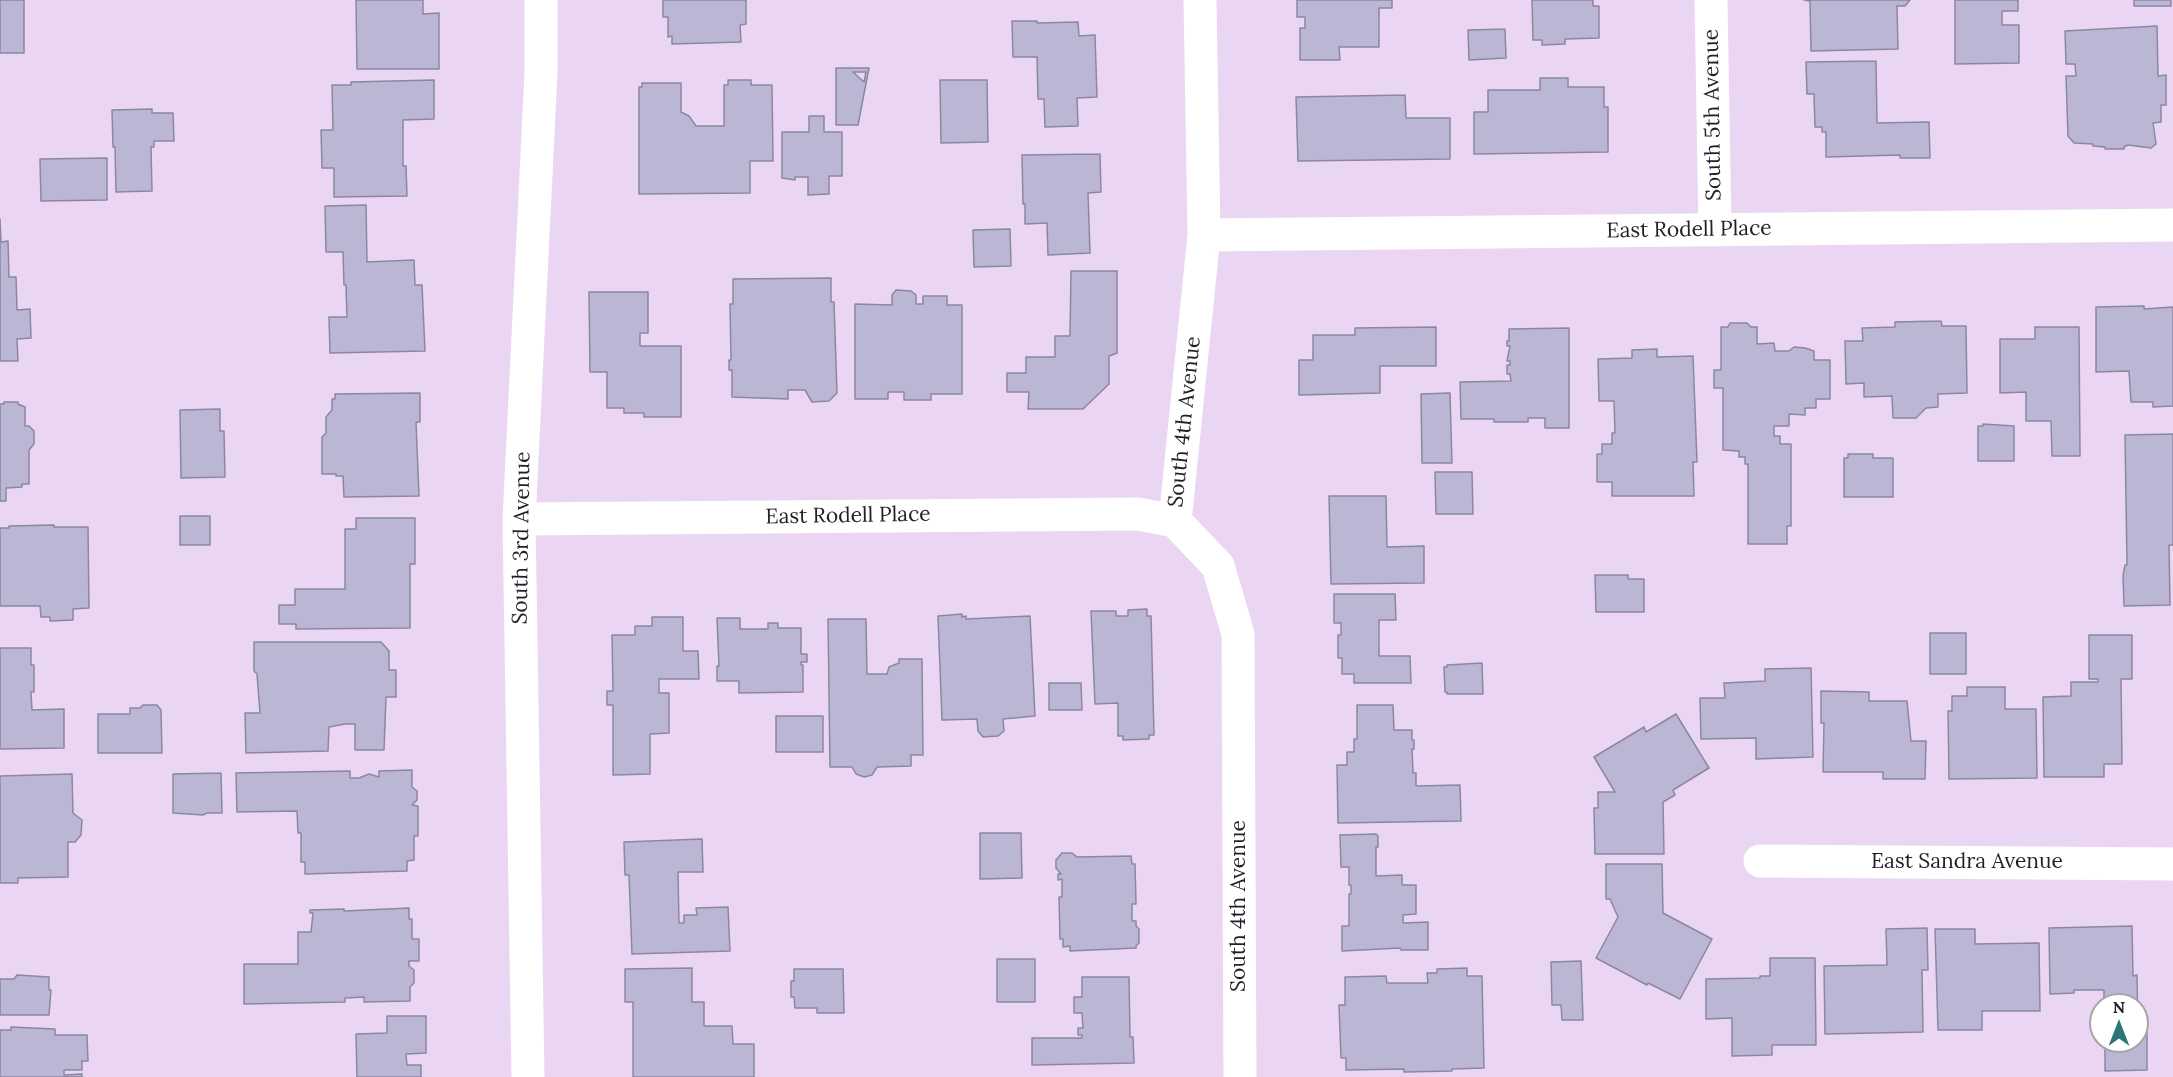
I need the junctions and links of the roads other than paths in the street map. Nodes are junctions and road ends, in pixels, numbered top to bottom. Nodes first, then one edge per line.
1 (541, 0) edge
2 (1200, 0) edge
3 (1711, 0) edge
4 (2173, 225) edge
5 (1716, 230) junction
6 (1204, 236) junction
7 (519, 519) junction
8 (1175, 521) junction
9 (1760, 861) dead end
10 (2173, 864) edge
11 (528, 1077) edge
12 (1240, 1077) edge

1 - 7 street, South 3rd Avenue
2 - 6 street, South 4th Avenue
3 - 5 street, South 5th Avenue
4 - 5 street, East Rodell Place
5 - 6 street, East Rodell Place
6 - 8 street, South 4th Avenue
7 - 8 street, East Rodell Place
7 - 11 street, South 3rd Avenue
8 - 12 street, South 4th Avenue
9 - 10 street, East Sandra Avenue

